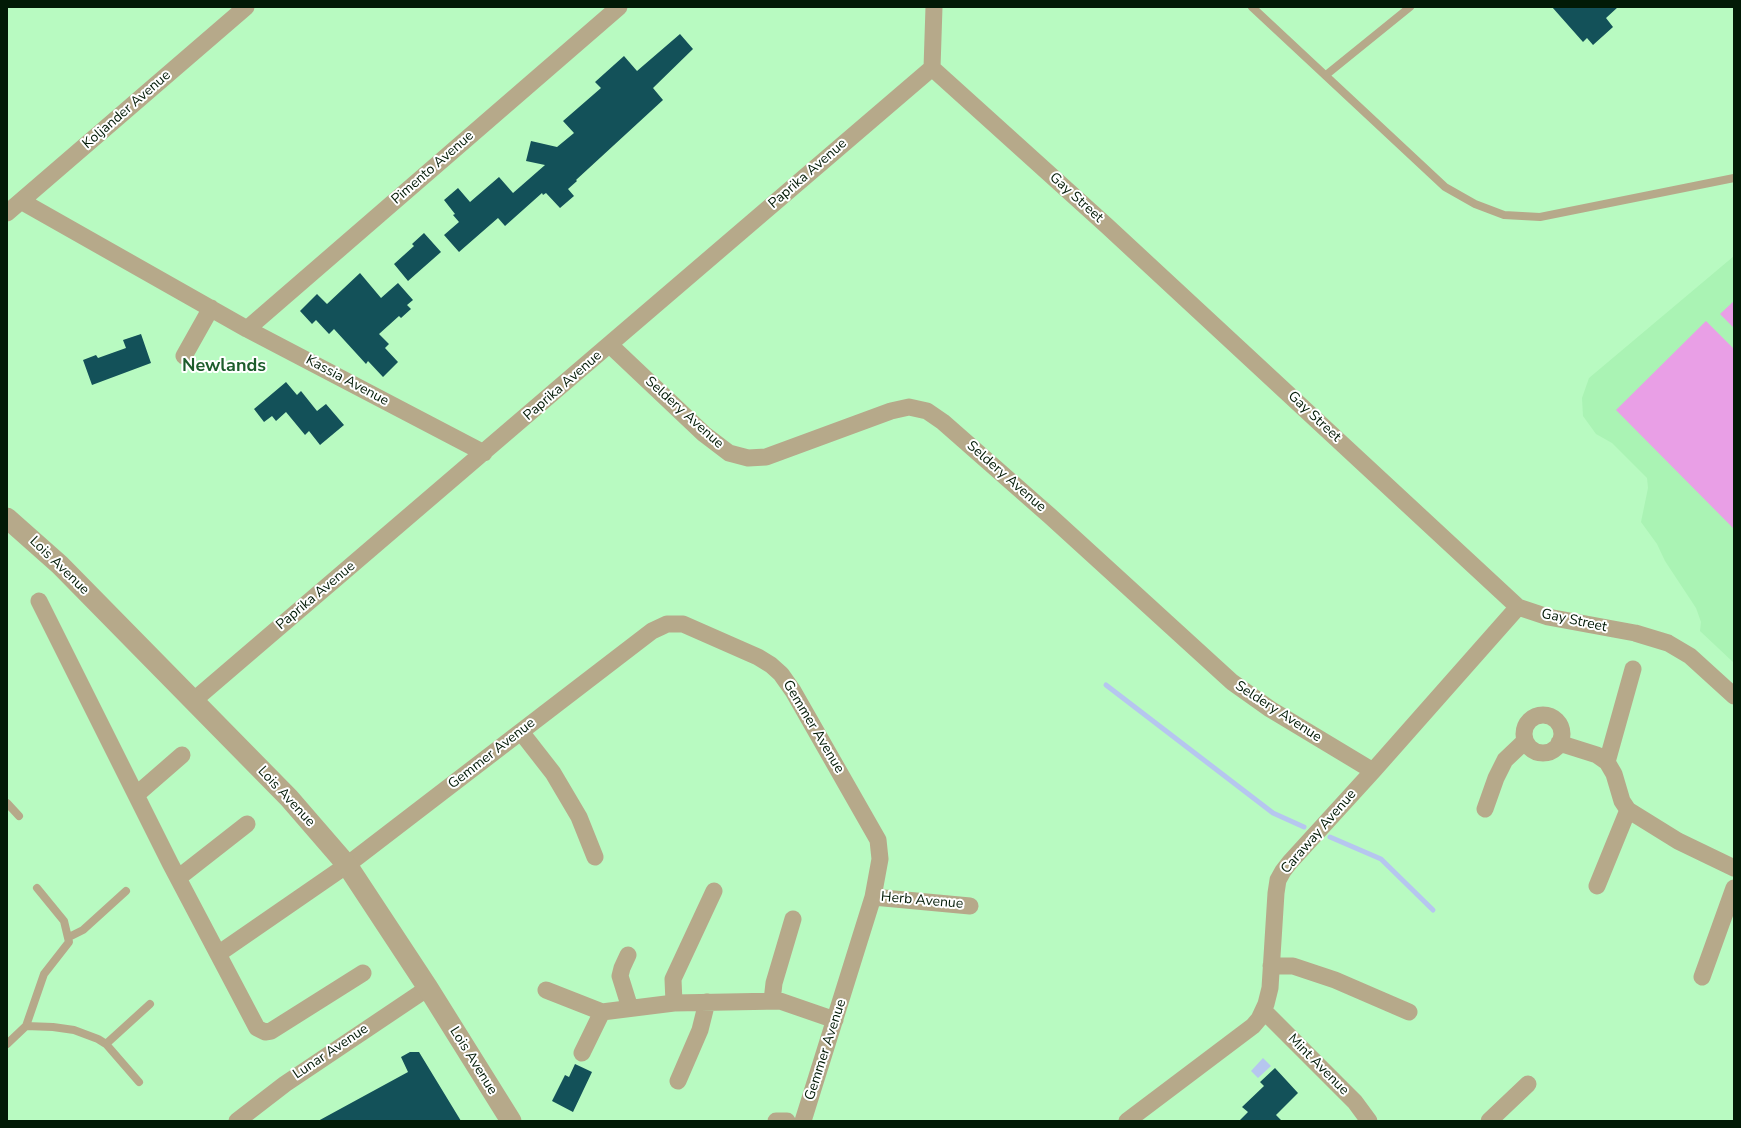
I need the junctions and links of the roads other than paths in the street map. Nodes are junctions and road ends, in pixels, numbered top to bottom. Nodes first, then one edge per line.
1 (246, 7) edge
2 (619, 7) edge
3 (934, 7) edge
4 (1252, 7) edge
5 (1410, 7) edge
6 (932, 68) junction
7 (1326, 75) junction
8 (1734, 178) edge
9 (21, 201) junction
10 (7, 213) edge
11 (211, 308) junction
12 (246, 328) junction
13 (610, 345) junction
14 (184, 356) dead end
15 (484, 453) junction
16 (7, 518) edge
17 (39, 601) dead end
18 (1518, 607) junction
19 (1634, 669) dead end
20 (1734, 696) edge
21 (193, 701) junction
22 (520, 732) junction
23 (1525, 742) junction
24 (1559, 743) junction
25 (182, 756) dead end
26 (1607, 762) junction
27 (1373, 771) junction
28 (136, 795) junction
29 (7, 803) edge
30 (1485, 808) dead end
31 (1628, 810) junction
32 (19, 816) dead end
33 (247, 824) dead end
34 (595, 857) dead end
35 (347, 865) junction
36 (1734, 868) edge
37 (178, 878) junction
38 (1597, 886) dead end
39 (37, 888) dead end
40 (1734, 888) edge
41 (126, 891) dead end
42 (714, 891) dead end
43 (873, 897) junction
44 (970, 906) dead end
45 (793, 919) dead end
46 (69, 937) junction
47 (218, 954) junction
48 (628, 955) dead end
49 (1271, 966) junction
50 (363, 973) dead end
51 (1702, 977) dead end
52 (428, 988) junction
53 (546, 990) dead end
54 (772, 1000) junction
55 (707, 1002) junction
56 (674, 1003) junction
57 (150, 1004) dead end
58 (630, 1008) junction
59 (1264, 1010) junction
60 (602, 1012) junction
61 (1409, 1012) dead end
62 (835, 1020) junction
63 (26, 1026) junction
64 (7, 1044) edge
65 (106, 1044) junction
66 (582, 1053) dead end
67 (678, 1081) dead end
68 (139, 1082) dead end
69 (1528, 1084) dead end
70 (237, 1121) edge
71 (511, 1121) edge
72 (776, 1121) edge
73 (787, 1121) edge
74 (803, 1121) edge
75 (1127, 1121) edge
76 (1369, 1121) edge
77 (1489, 1121) edge

1 - 9 street, Koljander Avenue
2 - 12 street, Pimento Avenue
3 - 6 street
4 - 7 lane
5 - 7 lane
6 - 13 street, Paprika Avenue
6 - 18 street, Gay Street
7 - 8 lane
9 - 10 street, Koljander Avenue
9 - 11 street, Kassia Avenue
11 - 12 street, Kassia Avenue
11 - 14 street
12 - 15 street, Kassia Avenue
13 - 15 street, Paprika Avenue
13 - 27 street, Seldery Avenue
15 - 21 street, Paprika Avenue
16 - 21 street, Lois Avenue
17 - 28 street
18 - 20 street, Gay Street
18 - 27 street, Caraway Avenue
19 - 26 street
21 - 35 street, Lois Avenue
22 - 34 street
22 - 35 street, Gemmer Avenue
22 - 43 street, Gemmer Avenue
23 - 24 street
23 - 24 street
23 - 30 street
24 - 26 street
25 - 28 street
26 - 31 street
27 - 49 street, Caraway Avenue
28 - 37 street
29 - 32 lane
31 - 36 street
31 - 38 street
33 - 37 street
35 - 47 street, Gemmer Avenue
35 - 52 street, Lois Avenue
37 - 47 street
39 - 46 lane
40 - 51 street
41 - 46 lane
42 - 56 street
43 - 44 street, Herb Avenue
43 - 62 street, Gemmer Avenue
45 - 54 street
46 - 63 lane
47 - 50 street
48 - 58 street
49 - 59 street, Caraway Avenue
49 - 61 street
52 - 70 street, Lunar Avenue
52 - 71 street, Lois Avenue
53 - 60 street
54 - 55 street
54 - 62 street
55 - 56 street
55 - 67 street
56 - 58 street
57 - 65 lane
58 - 60 street
59 - 75 street, Caraway Avenue
59 - 76 street, Mint Avenue
60 - 66 street
62 - 74 street, Gemmer Avenue
63 - 64 lane
63 - 65 lane
65 - 68 lane
69 - 77 street
72 - 73 street

